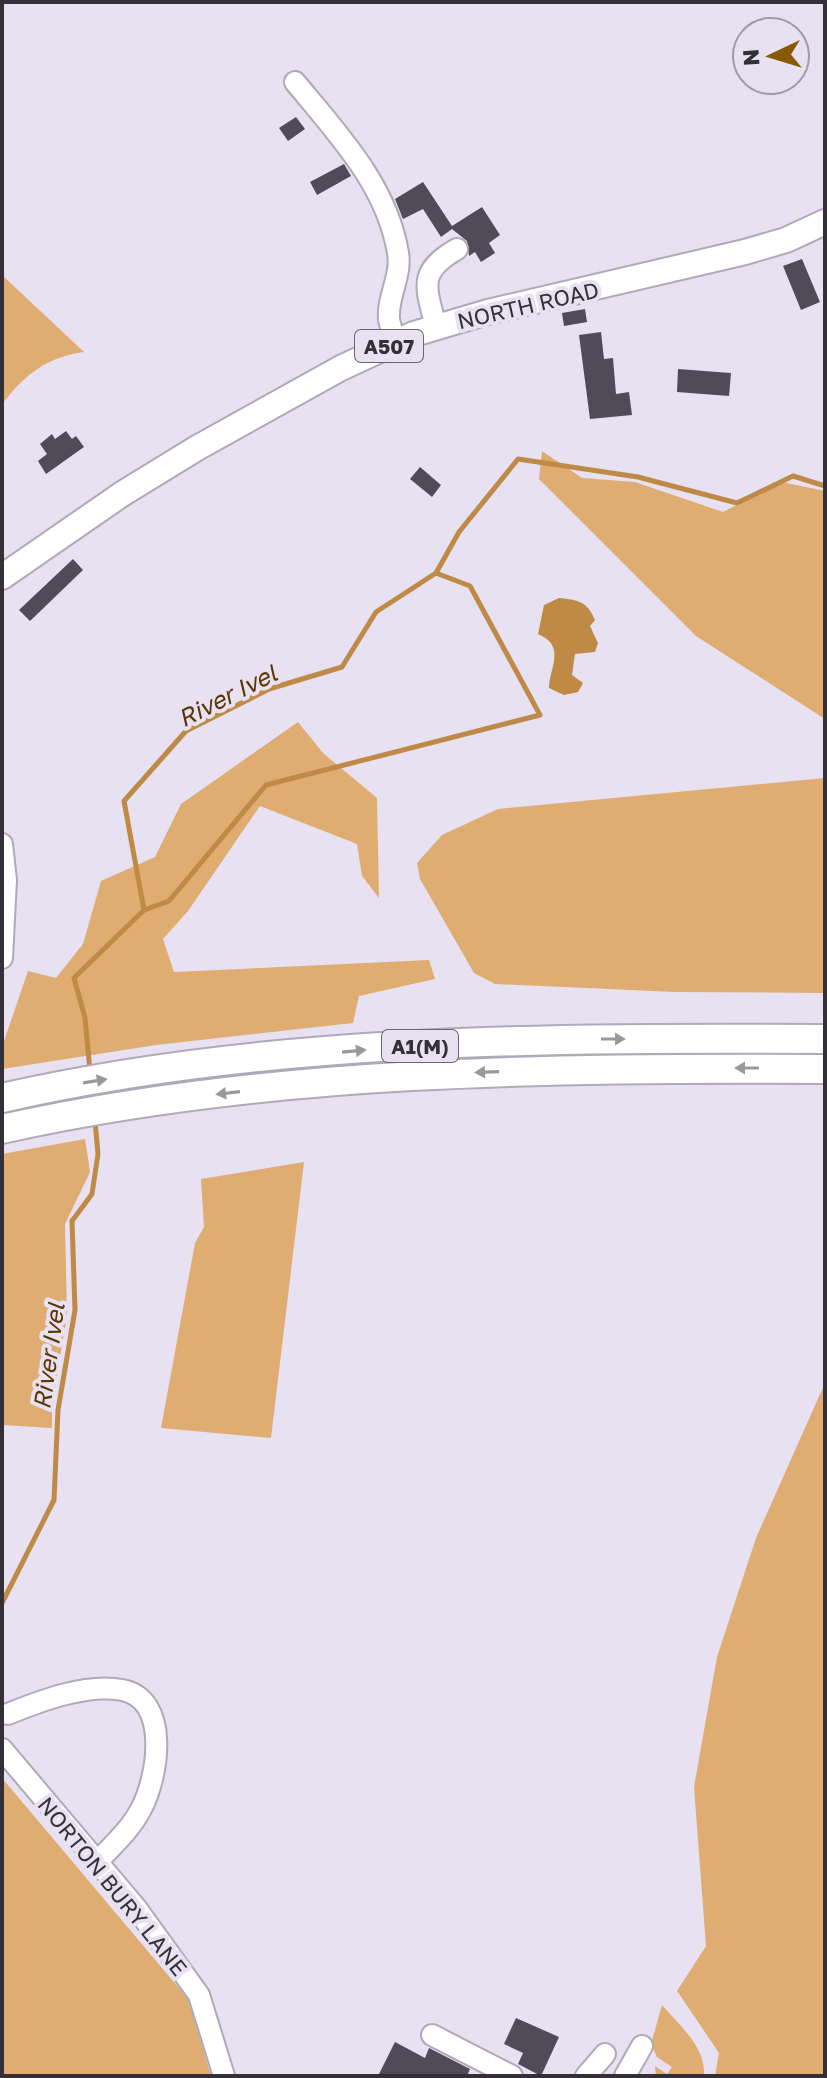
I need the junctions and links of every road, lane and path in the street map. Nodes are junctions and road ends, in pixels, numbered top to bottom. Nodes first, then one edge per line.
1 (295, 82) dead end
2 (825, 222) edge
3 (457, 249) dead end
4 (436, 327) junction
5 (396, 343) junction
6 (2, 577) edge
7 (2, 844) edge
8 (2, 958) edge
9 (825, 1039) edge
10 (825, 1069) edge
11 (10, 1096) edge
12 (2, 1129) edge
13 (8, 1714) dead end
14 (2, 1749) edge
15 (98, 1861) junction
16 (432, 2035) dead end
17 (642, 2046) dead end
18 (605, 2054) dead end
19 (224, 2076) edge
20 (512, 2076) edge
21 (586, 2076) edge
22 (625, 2076) edge

1 - 5 street
2 - 4 main road, NORTH ROAD / A507
3 - 4 street
4 - 5 main road, NORTH ROAD / A507
5 - 6 main road, NORTH ROAD / A507
7 - 8 street
11 -> 9 highway, A1(M)
10 -> 12 highway, A1(M)
13 - 15 street
14 - 15 street, NORTON BURY LANE
15 - 19 street, NORTON BURY LANE
16 - 20 street
17 - 22 street
18 - 21 street

